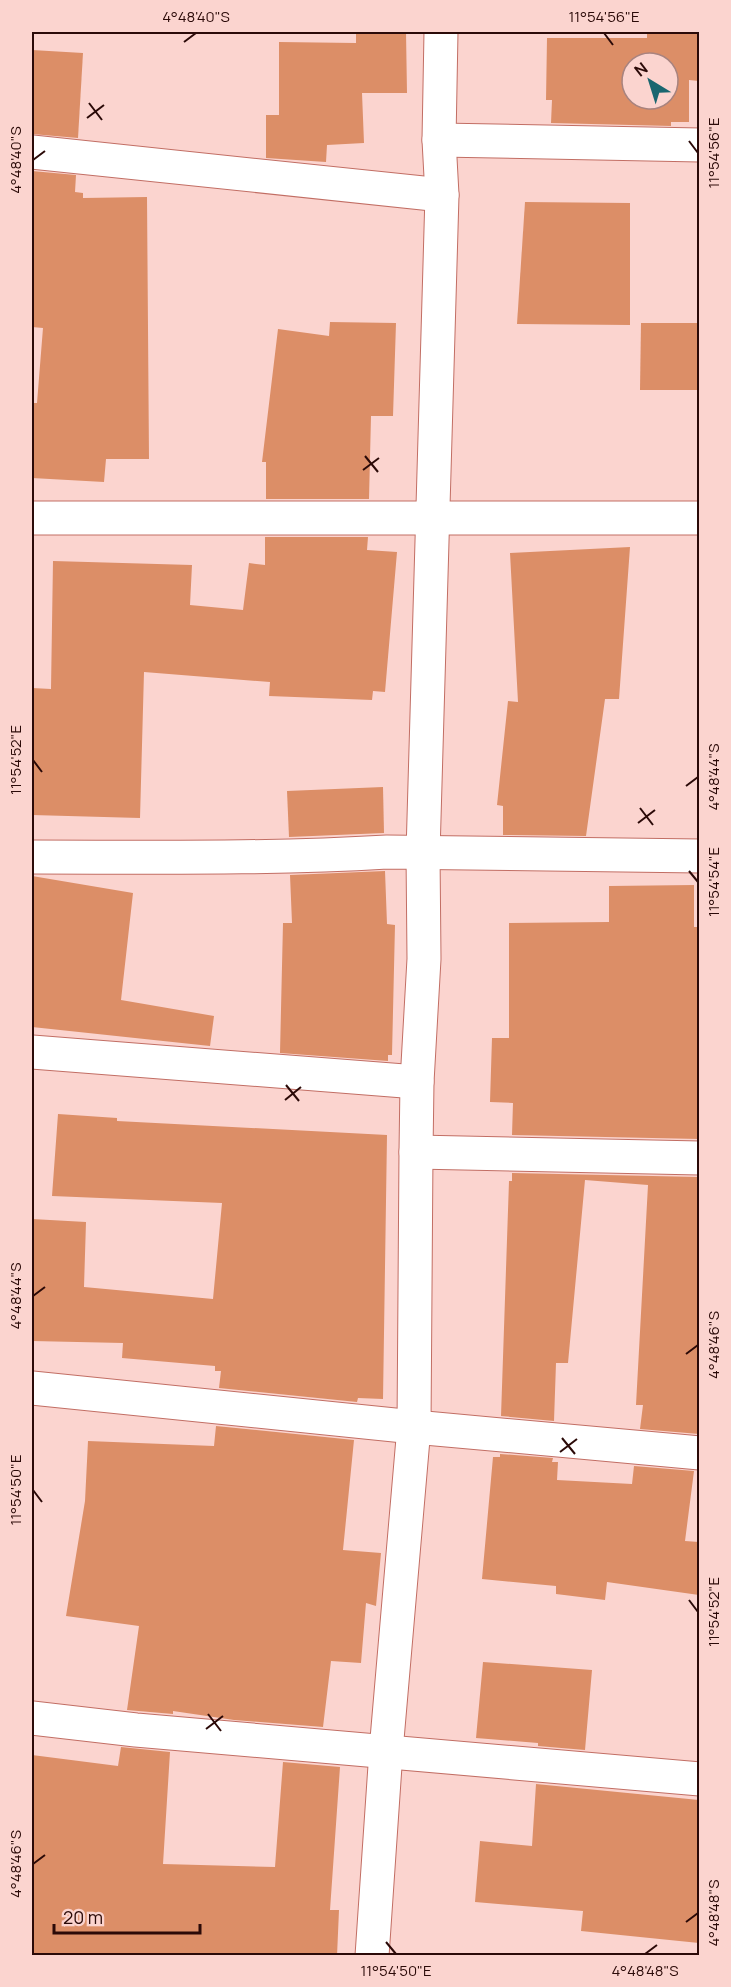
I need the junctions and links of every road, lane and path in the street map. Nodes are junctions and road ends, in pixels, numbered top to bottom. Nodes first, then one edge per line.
1 (441, 32) edge
2 (439, 140) junction
3 (699, 145) edge
4 (32, 152) edge
5 (442, 195) junction
6 (433, 517) junction
7 (32, 518) edge
8 (699, 518) edge
9 (423, 853) junction
10 (699, 856) edge
11 (32, 857) edge
12 (32, 1052) edge
13 (417, 1082) junction
14 (416, 1152) junction
15 (699, 1158) edge
16 (32, 1388) edge
17 (414, 1427) junction
18 (699, 1454) edge
19 (32, 1718) edge
20 (386, 1751) junction
21 (699, 1779) edge
22 (372, 1956) edge

1 - 2 street
2 - 3 street
2 - 5 street
4 - 5 street
5 - 6 street
6 - 7 street
6 - 8 street
6 - 9 street
9 - 10 street
9 - 11 street
9 - 13 street
12 - 13 street
13 - 14 street
14 - 15 street
14 - 17 street
16 - 17 street
17 - 18 street
17 - 20 street
19 - 20 street
20 - 21 street
20 - 22 street

